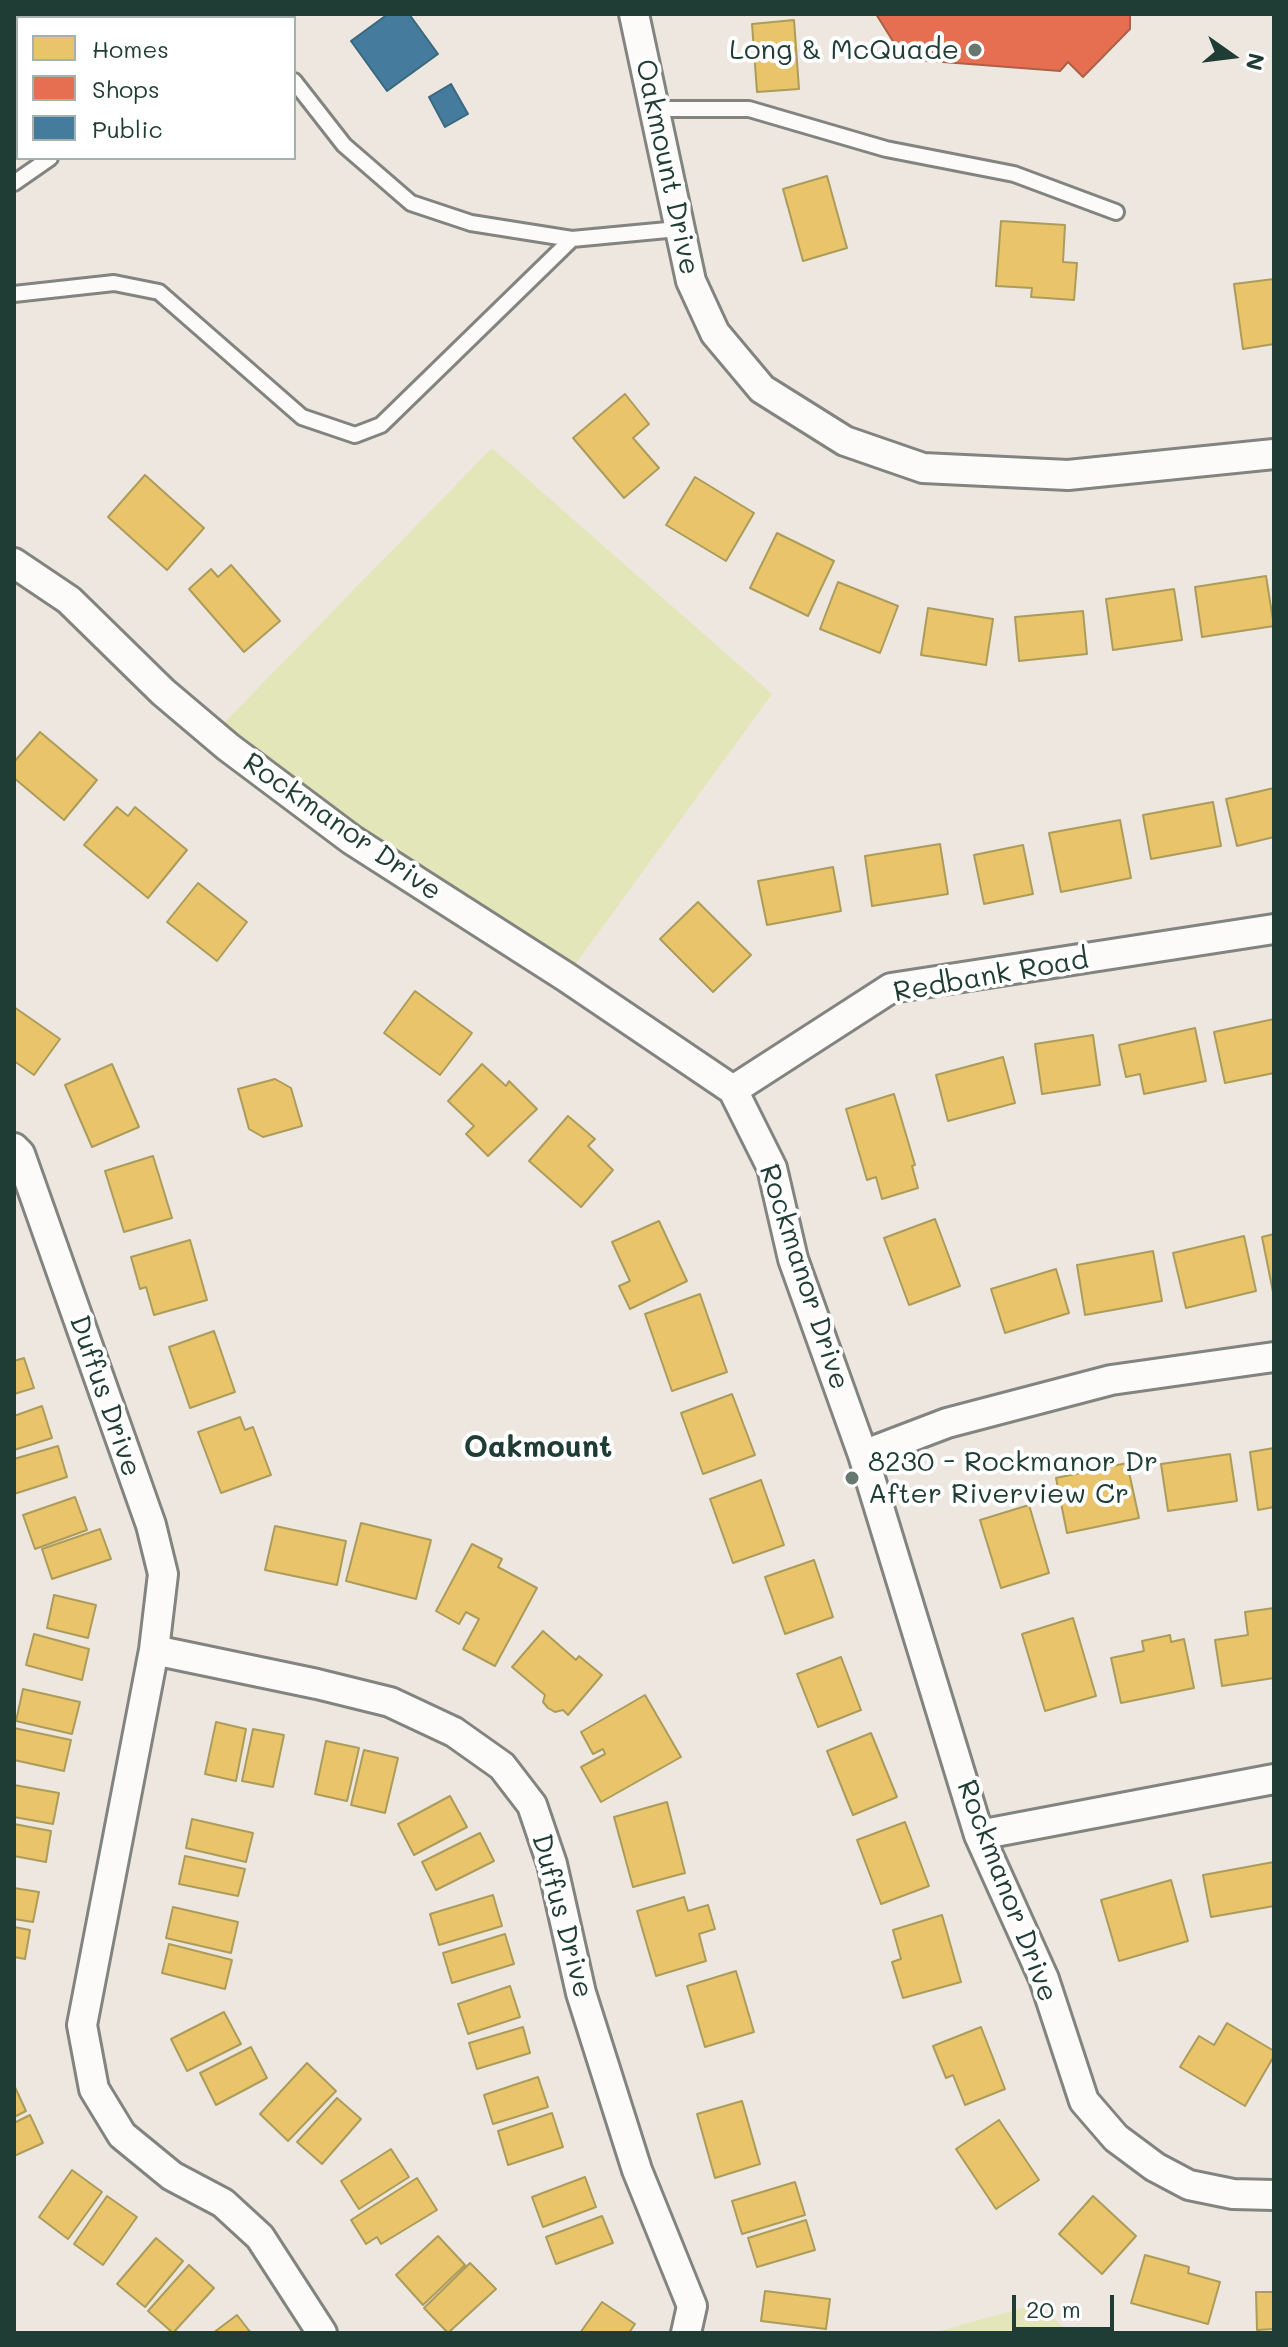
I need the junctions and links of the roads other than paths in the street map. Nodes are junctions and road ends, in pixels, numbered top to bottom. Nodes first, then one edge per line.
1 (634, 14) edge
2 (296, 84) edge
3 (653, 109) junction
4 (47, 160) edge
5 (14, 183) edge
6 (1116, 212) dead end
7 (678, 229) junction
8 (572, 239) junction
9 (14, 294) edge
10 (1274, 454) edge
11 (14, 563) edge
12 (1274, 929) edge
13 (733, 1090) junction
14 (14, 1148) edge
15 (1274, 1357) edge
16 (863, 1455) junction
17 (154, 1650) junction
18 (1274, 1779) edge
19 (979, 1835) junction
20 (1274, 2195) edge
21 (322, 2333) edge
22 (686, 2333) edge

1 - 3 street, Oakmount Drive
2 - 8 lane
3 - 6 lane
3 - 7 street, Oakmount Drive
4 - 5 lane
7 - 8 lane
7 - 10 street, Oakmount Drive
8 - 9 lane
11 - 13 street, Rockmanor Drive
12 - 13 street, Redbank Road
13 - 16 street, Rockmanor Drive
14 - 17 street, Duffus Drive
15 - 16 street
16 - 19 street, Rockmanor Drive
17 - 21 street, Duffus Drive
17 - 22 street, Duffus Drive
18 - 19 street
19 - 20 street, Rockmanor Drive

